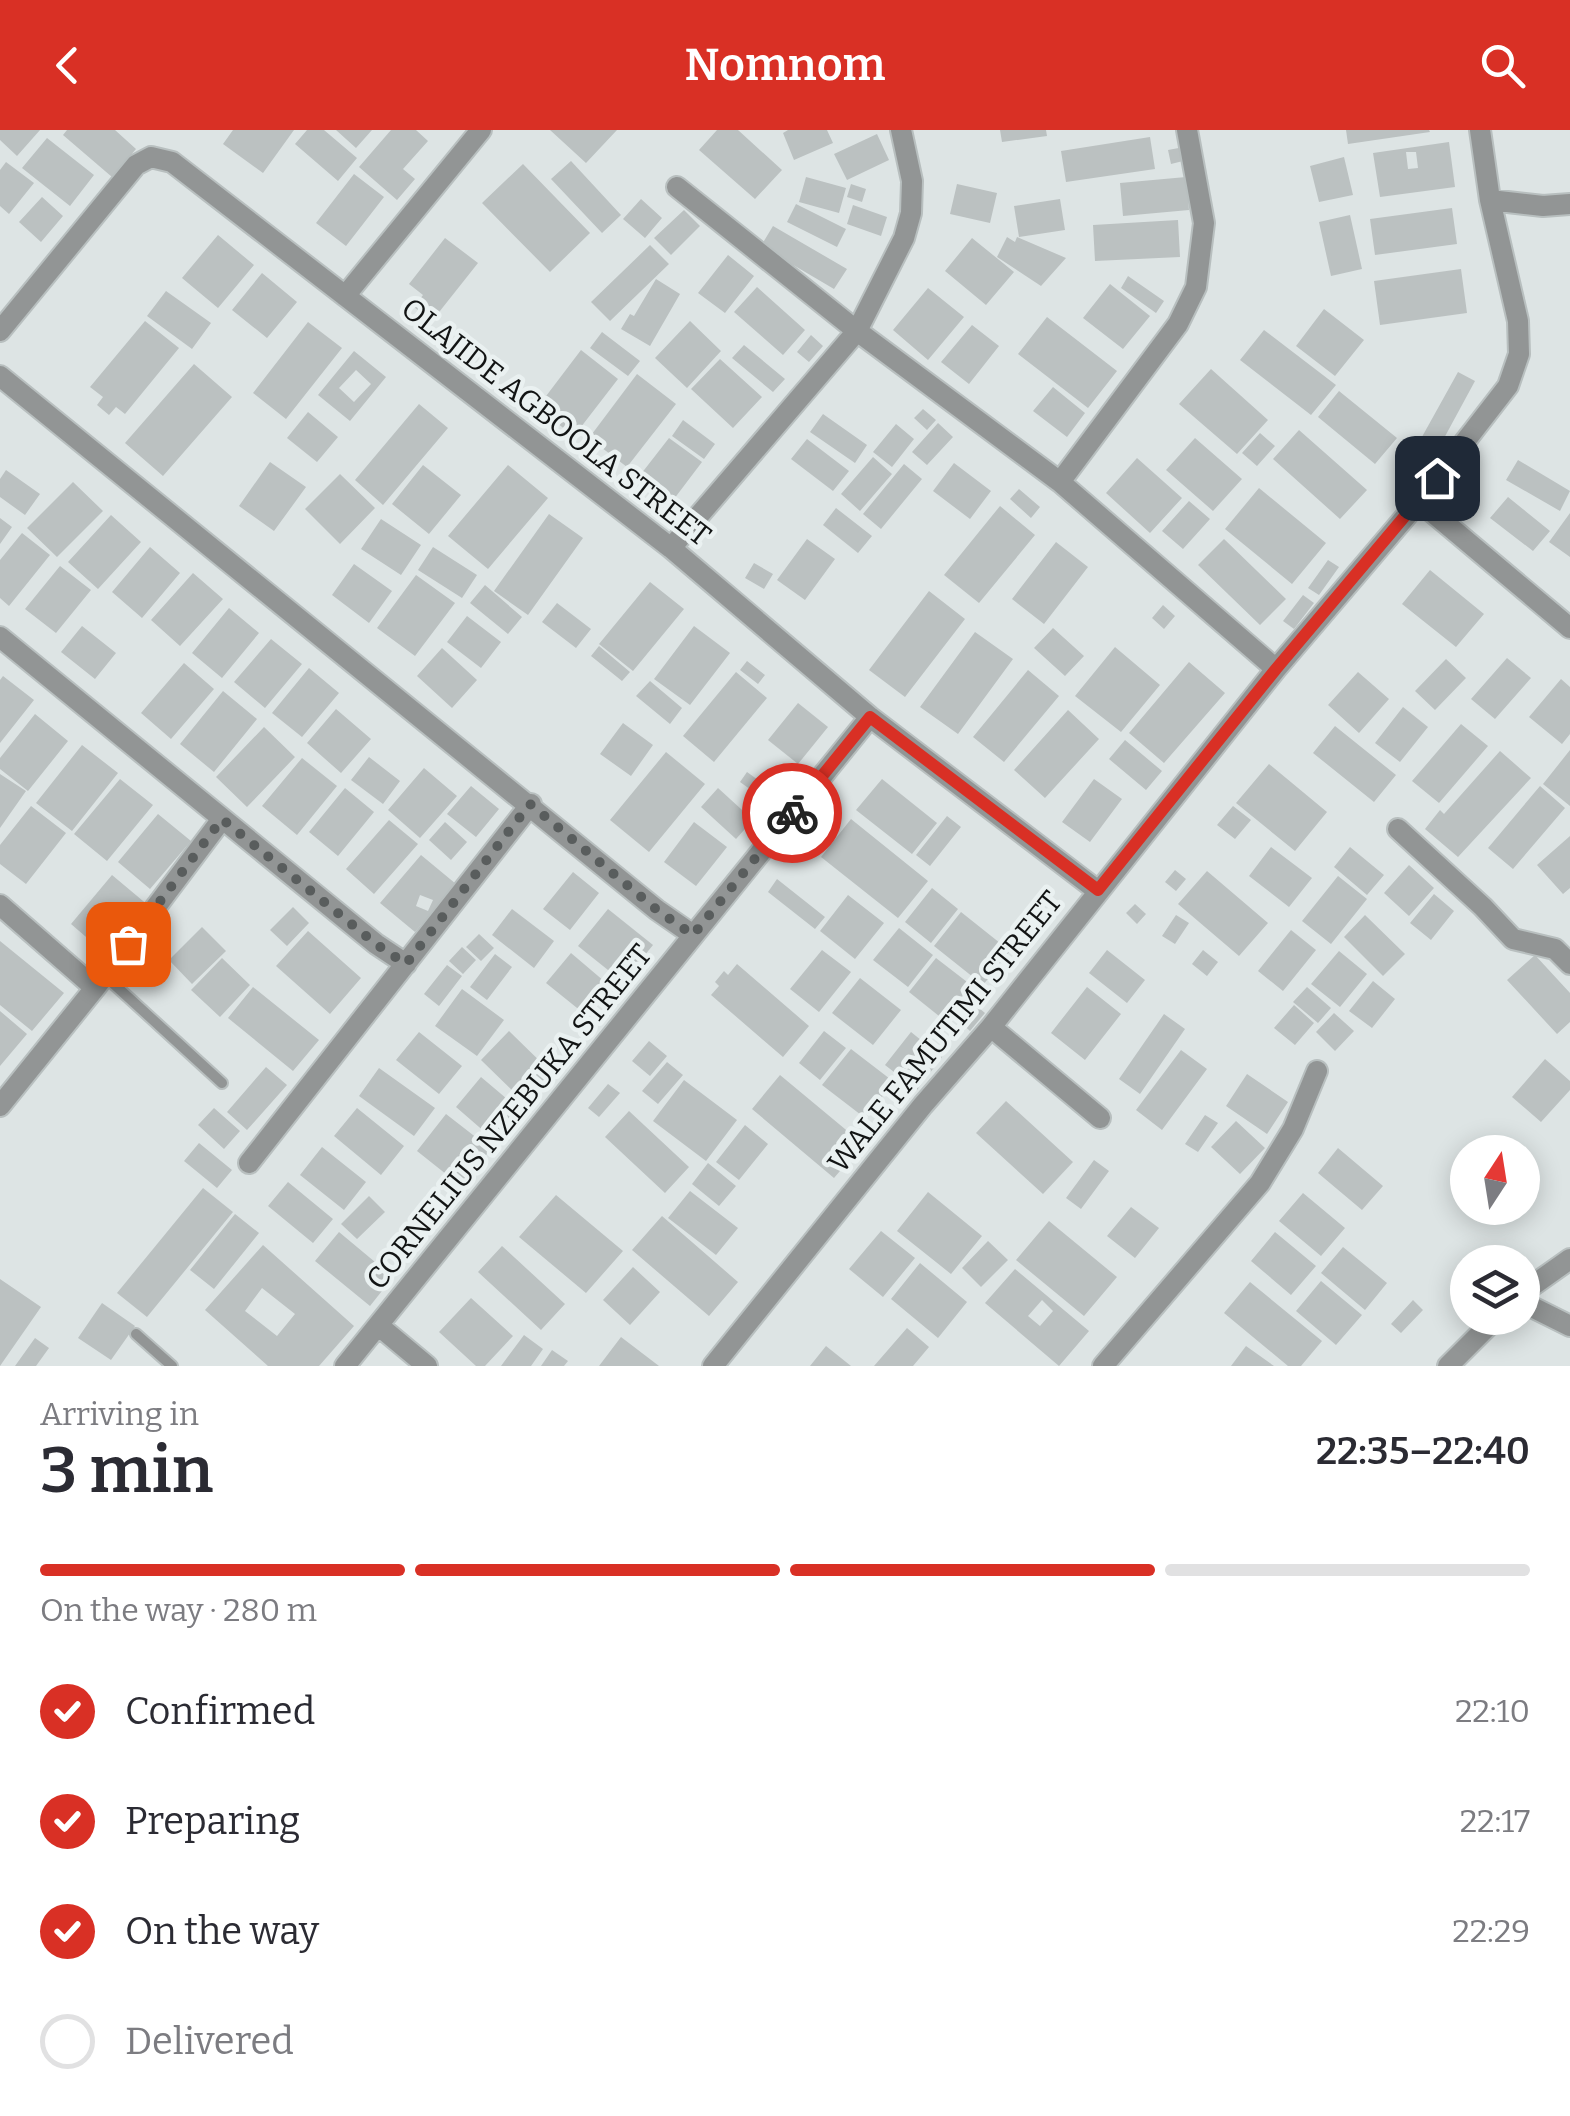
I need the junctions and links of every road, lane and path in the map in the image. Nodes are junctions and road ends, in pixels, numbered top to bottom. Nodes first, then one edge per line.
1 (901, 130) edge
2 (1187, 130) edge
3 (1480, 130) edge
4 (475, 132) edge
5 (677, 187) dead end
6 (1490, 200) junction
7 (1570, 204) edge
8 (345, 296) junction
9 (0, 331) edge
10 (857, 331) junction
11 (0, 376) edge
12 (1060, 482) junction
13 (1419, 501) junction
14 (671, 548) junction
15 (1570, 628) edge
16 (0, 637) edge
17 (1276, 669) junction
18 (870, 717) junction
19 (530, 804) junction
20 (222, 819) junction
21 (1398, 829) dead end
22 (1098, 890) junction
23 (0, 905) edge
24 (693, 935) junction
25 (406, 964) junction
26 (1570, 964) edge
27 (100, 981) junction
28 (990, 1027) junction
29 (1317, 1071) dead end
30 (222, 1083) dead end
31 (0, 1106) edge
32 (1100, 1118) dead end
33 (249, 1163) dead end
34 (1570, 1259) edge
35 (1540, 1280) edge
36 (1540, 1311) edge
37 (379, 1326) junction
38 (1570, 1326) edge
39 (136, 1334) dead end
40 (1479, 1335) edge
41 (172, 1366) edge
42 (344, 1366) edge
43 (427, 1366) edge
44 (713, 1366) edge
45 (1103, 1366) edge
46 (1448, 1366) edge

1 - 10 street
2 - 12 street
3 - 6 street, WALE FAMUTIMI STREET
4 - 8 street
5 - 10 street
6 - 7 street
6 - 13 street, WALE FAMUTIMI STREET
8 - 9 street, OLAJIDE AGBOOLA STREET
8 - 14 street, OLAJIDE AGBOOLA STREET
10 - 12 street
10 - 14 street
11 - 19 street
12 - 17 street
13 - 15 street
13 - 17 street, WALE FAMUTIMI STREET
14 - 18 street, OLAJIDE AGBOOLA STREET
16 - 20 street
17 - 22 street, WALE FAMUTIMI STREET
18 - 22 street, OLAJIDE AGBOOLA STREET
18 - 24 street, CORNELIUS NZEBUKA STREET
19 - 24 street
19 - 25 street
20 - 25 street
20 - 27 street
21 - 26 street
22 - 28 street, WALE FAMUTIMI STREET
23 - 27 street
24 - 37 street, CORNELIUS NZEBUKA STREET
25 - 33 street
27 - 30 lane
27 - 31 street
28 - 32 street
28 - 44 street, WALE FAMUTIMI STREET
29 - 45 street
34 - 35 street
36 - 38 street
37 - 42 street, CORNELIUS NZEBUKA STREET
37 - 43 street
39 - 41 lane
40 - 46 street

